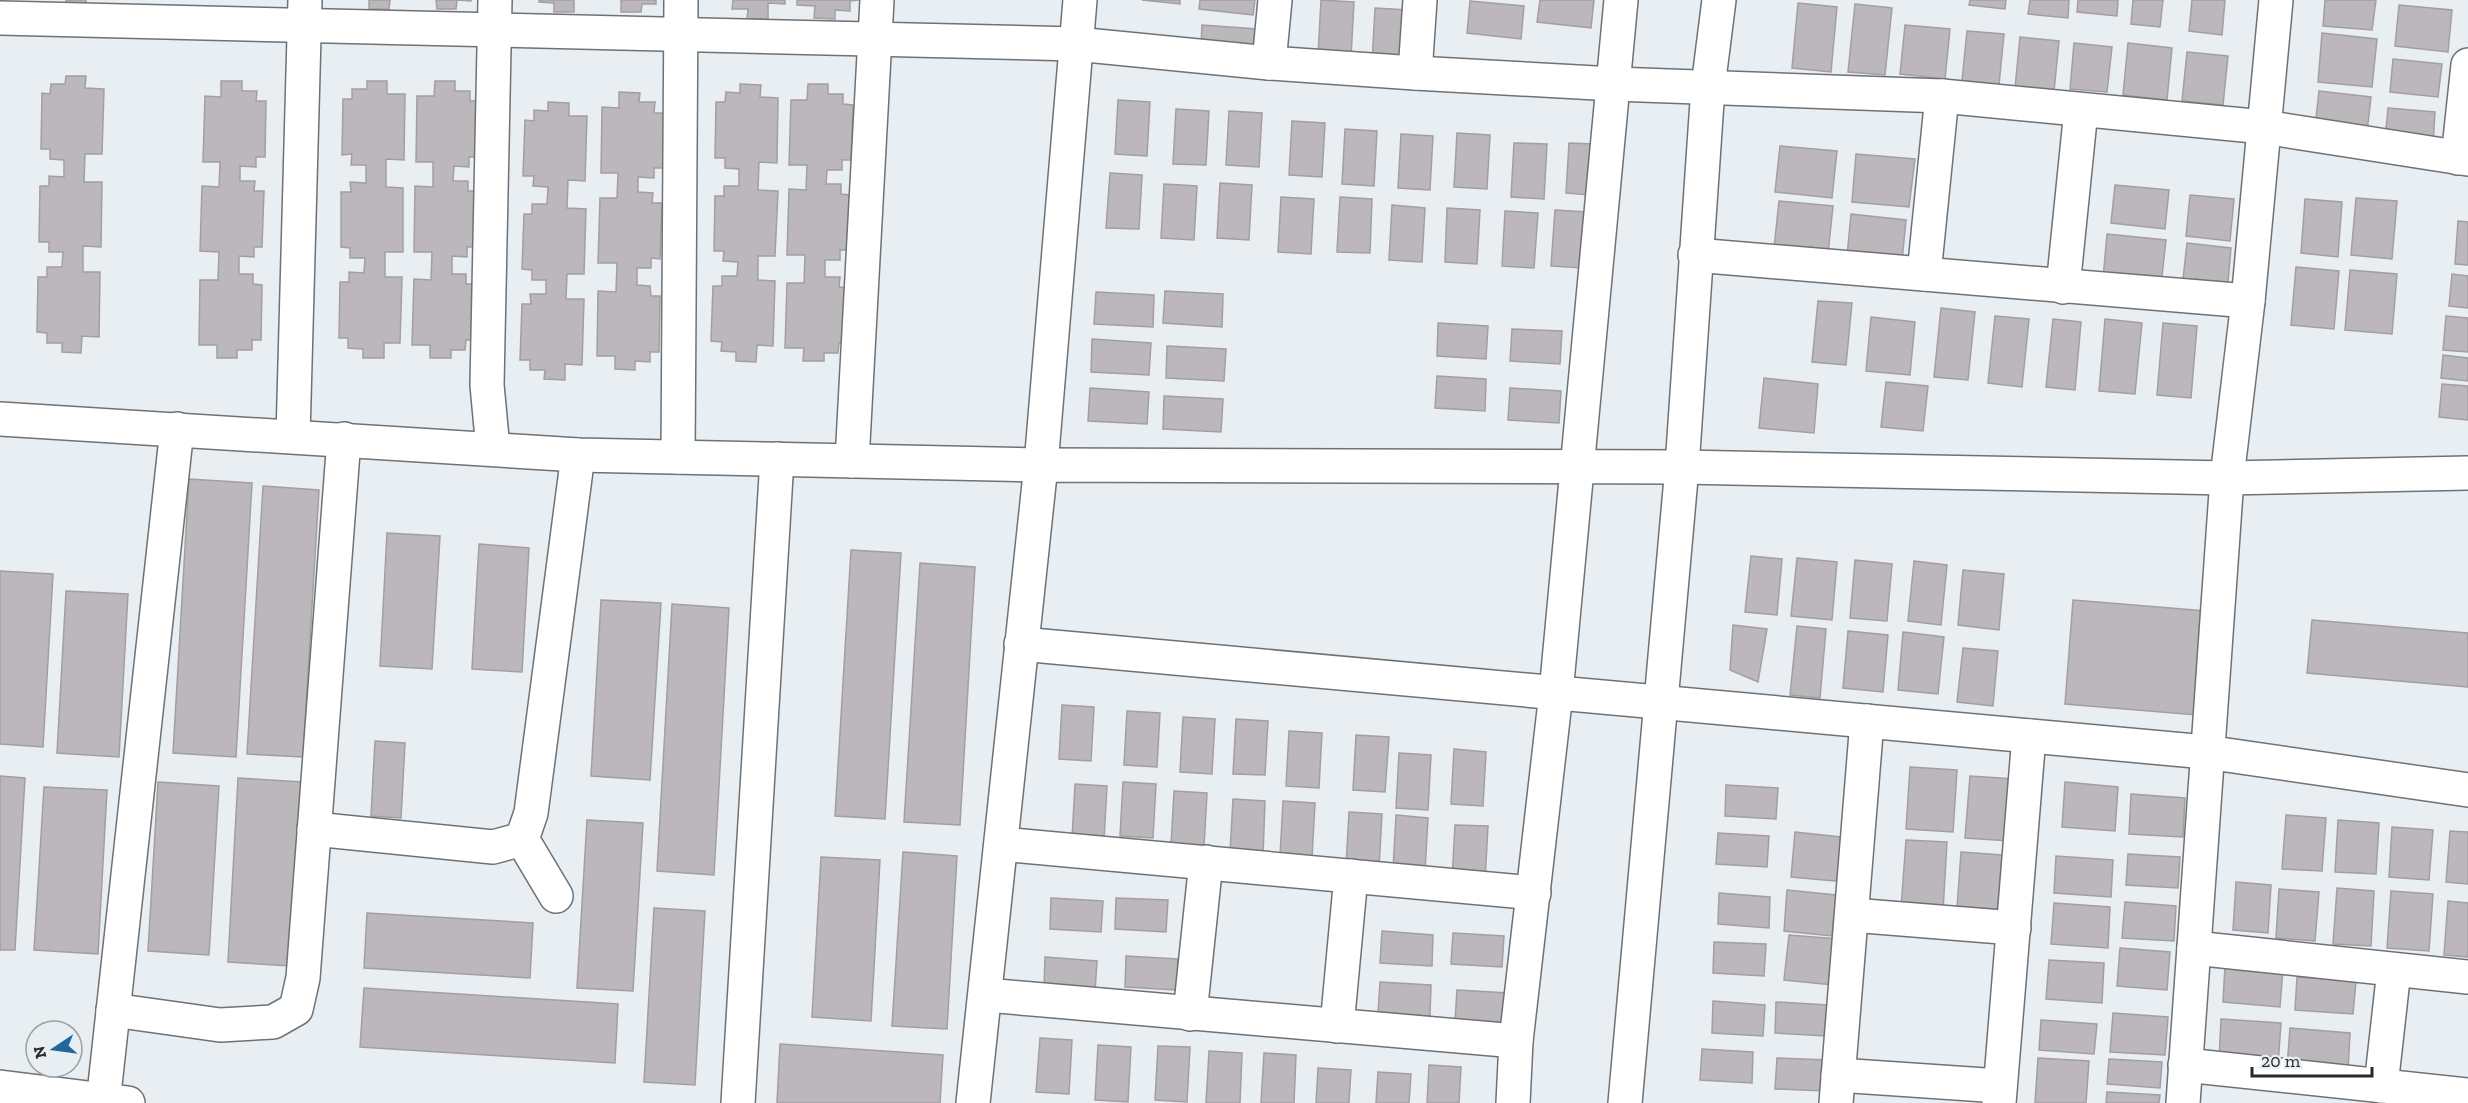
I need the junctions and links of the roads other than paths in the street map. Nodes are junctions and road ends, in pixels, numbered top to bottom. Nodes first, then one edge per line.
1 (1, 0) edge
2 (681, 0) edge
3 (877, 0) edge
4 (1080, 0) edge
5 (1275, 0) edge
6 (1420, 0) edge
7 (1621, 0) edge
8 (1719, 0) edge
9 (2276, 0) edge
10 (304, 13) edge
11 (495, 15) edge
12 (0, 18) edge
13 (0, 30) edge
14 (681, 35) junction
15 (876, 39) junction
16 (1076, 44) junction
17 (1269, 63) junction
18 (2468, 65) edge
19 (1415, 73) junction
20 (1614, 84) junction
21 (1707, 87) junction
22 (1942, 96) junction
23 (2081, 110) junction
24 (2264, 126) junction
25 (2463, 158) edge
26 (1695, 255) junction
27 (1923, 274) junction
28 (2063, 287) junction
29 (2247, 301) junction
30 (0, 418) edge
31 (177, 429) junction
32 (292, 436) junction
33 (344, 440) junction
34 (494, 449) junction
35 (578, 455) junction
36 (678, 457) junction
37 (777, 459) junction
38 (852, 461) junction
39 (1041, 465) junction
40 (1576, 467) junction
41 (1682, 467) junction
42 (2468, 473) edge
43 (2227, 478) junction
44 (1021, 644) junction
45 (1556, 693) junction
46 (1660, 703) junction
47 (1868, 722) junction
48 (2029, 736) junction
49 (2206, 752) junction
50 (2468, 790) edge
51 (314, 829) junction
52 (522, 839) junction
53 (1002, 844) junction
54 (1206, 862) junction
55 (1351, 876) junction
56 (1533, 893) junction
57 (556, 896) dead end
58 (1852, 915) junction
59 (2013, 928) junction
60 (2194, 948) junction
61 (2394, 969) junction
62 (2468, 977) edge
63 (986, 995) junction
64 (113, 1010) junction
65 (1190, 1014) junction
66 (1336, 1026) junction
67 (1516, 1041) junction
68 (2185, 1065) junction
69 (2381, 1086) junction
70 (0, 1088) edge
71 (1837, 1089) edge
72 (2000, 1094) edge
73 (2468, 1095) edge
74 (111, 1102) edge
75 (738, 1103) edge
76 (973, 1103) edge
77 (1513, 1103) edge
78 (1625, 1103) edge
79 (2183, 1103) edge

1 - 12 street
2 - 14 street
3 - 15 street
4 - 16 street
5 - 17 street
6 - 19 street
7 - 20 street
8 - 21 street
9 - 24 street
10 - 11 street
10 - 12 street
10 - 32 street
11 - 14 street
11 - 34 street
12 - 13 street
14 - 15 street
14 - 36 street
15 - 16 street
15 - 38 street
16 - 17 street
16 - 39 street
17 - 19 street
18 - 25 street
19 - 20 street
20 - 21 street
20 - 40 street
21 - 22 street
21 - 26 street
22 - 23 street
22 - 27 street
23 - 24 street
23 - 28 street
24 - 25 street
24 - 29 street
26 - 27 street
26 - 41 street
27 - 28 street
28 - 29 street
29 - 43 street
30 - 31 street
31 - 32 street
31 - 64 street
32 - 33 street
33 - 34 street
33 - 51 street
34 - 35 street
35 - 36 street
35 - 52 street
36 - 37 street
37 - 38 street
37 - 75 street
38 - 39 street
39 - 40 street
39 - 44 street
40 - 41 street
40 - 45 street
41 - 43 street
41 - 46 street
42 - 43 street
43 - 49 street
44 - 45 street
44 - 53 street
45 - 46 street
45 - 56 street
46 - 47 street
46 - 78 street
47 - 48 street
47 - 58 street
48 - 49 street
48 - 59 street
49 - 50 street
49 - 60 street
51 - 52 street
51 - 64 street
52 - 57 street
53 - 54 street
53 - 63 street
54 - 55 street
54 - 65 street
55 - 56 street
55 - 66 street
56 - 67 street
58 - 59 street
58 - 71 street
59 - 72 street
60 - 61 street
60 - 68 street
61 - 62 street
61 - 69 street
63 - 65 street
63 - 76 street
64 - 74 street
65 - 66 street
66 - 67 street
67 - 77 street
68 - 69 street
68 - 79 street
69 - 73 street
70 - 74 street
71 - 72 street

